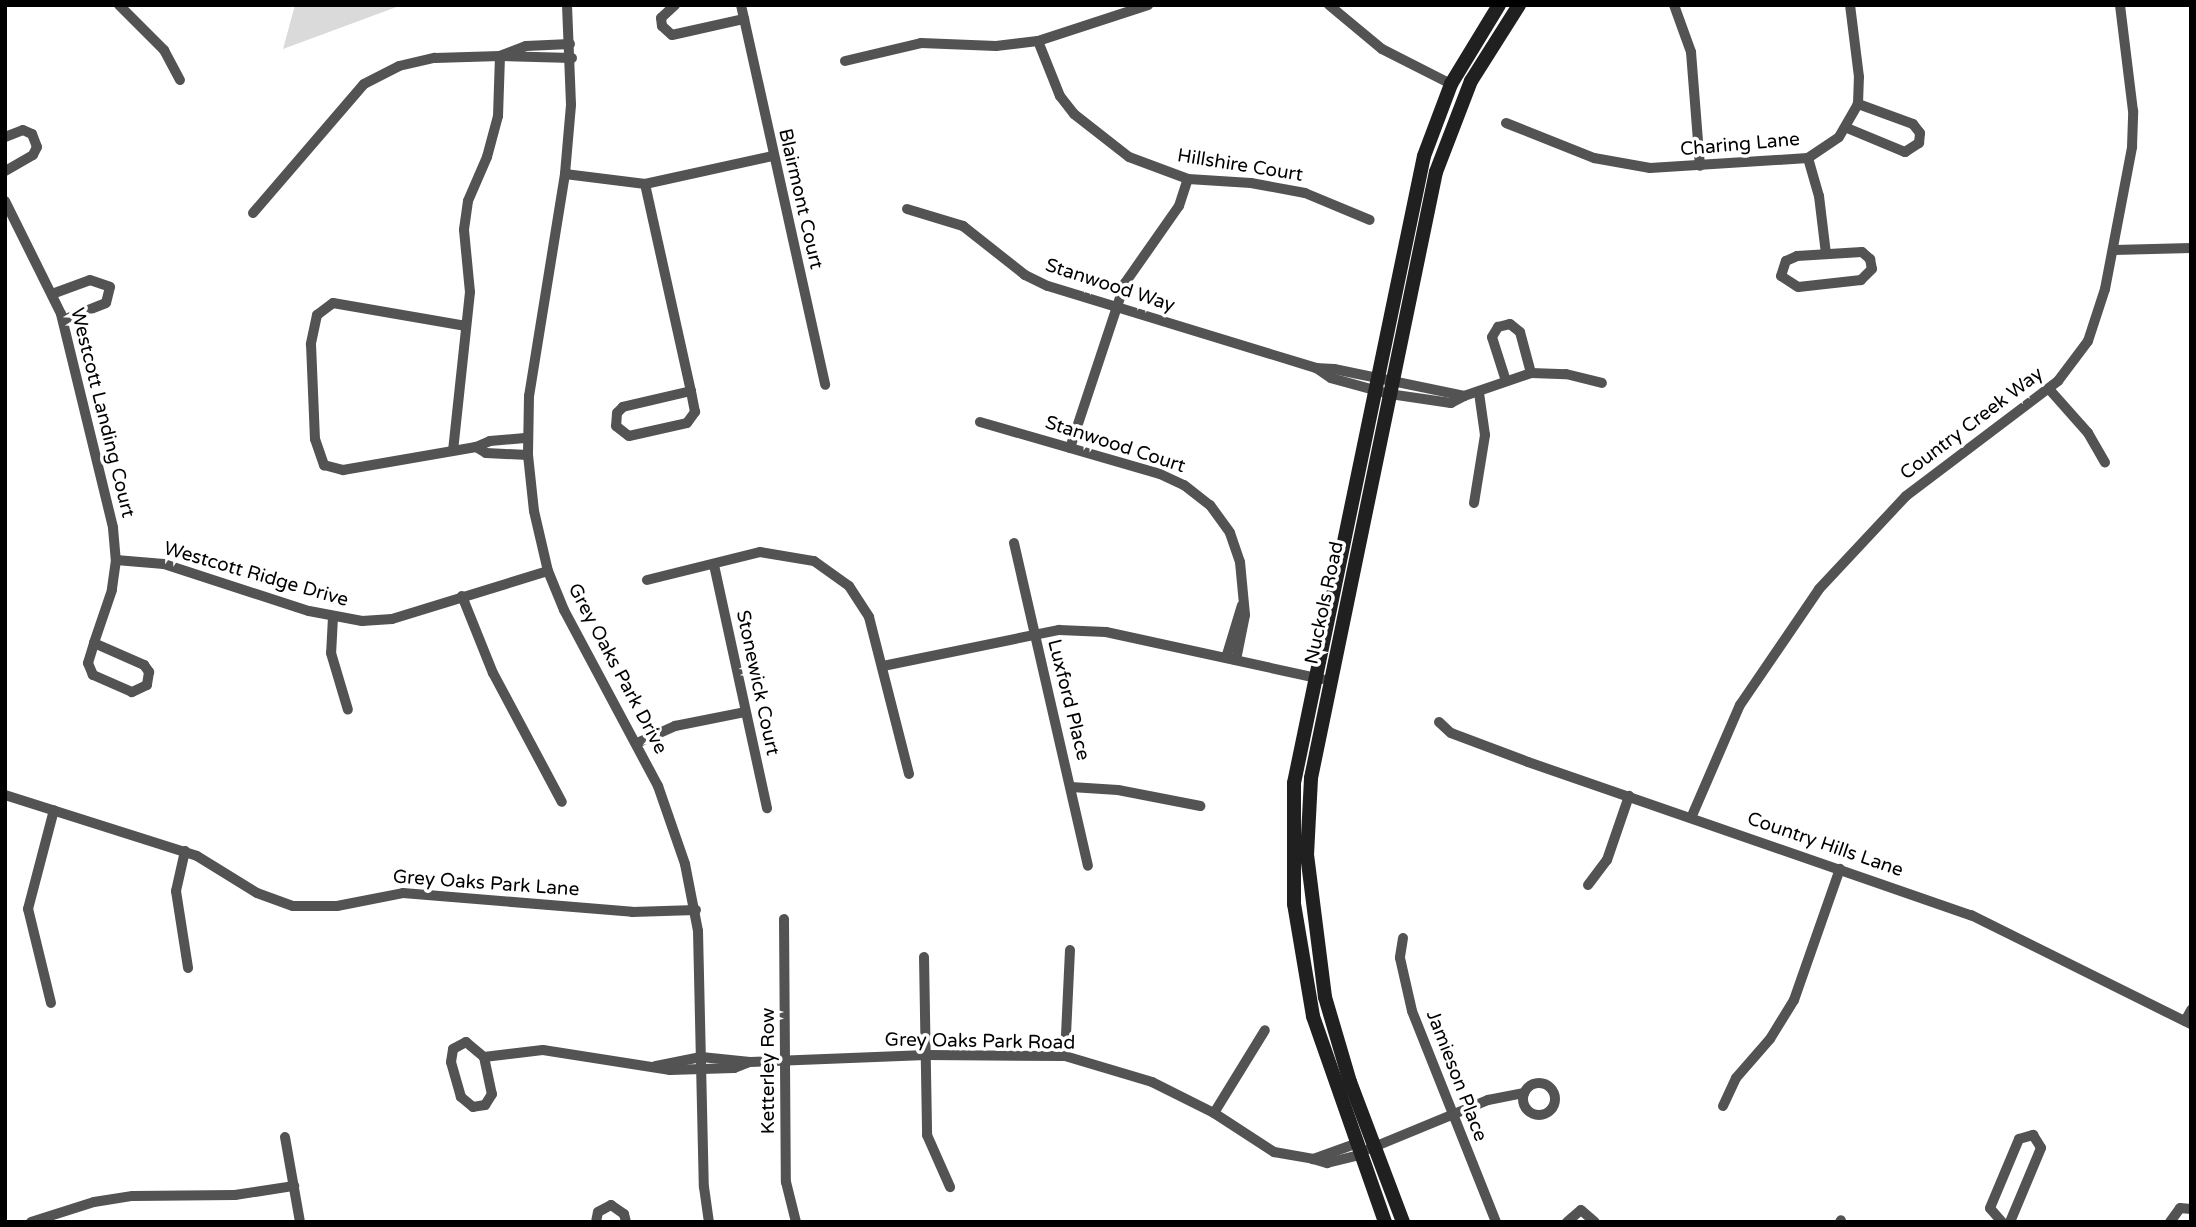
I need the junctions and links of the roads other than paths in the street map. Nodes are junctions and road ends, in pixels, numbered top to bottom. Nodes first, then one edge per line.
1 (120, 5) edge
2 (567, 5) edge
3 (675, 5) edge
4 (741, 5) edge
5 (1110, 5) edge
6 (1148, 5) edge
7 (1329, 5) edge
8 (1499, 5) edge
9 (1519, 5) edge
10 (1674, 5) edge
11 (1850, 5) edge
12 (2120, 5) edge
13 (1115, 18) junction
14 (744, 19) junction
15 (1038, 41) junction
16 (570, 44) junction
17 (500, 56) junction
18 (572, 58) junction
19 (845, 61) dead end
20 (180, 79) dead end
21 (1451, 84) junction
22 (1858, 104) junction
23 (1506, 123) dead end
24 (1847, 128) junction
25 (5, 137) edge
26 (772, 156) junction
27 (1808, 158) junction
28 (1700, 166) junction
29 (5, 171) edge
30 (565, 174) junction
31 (1188, 179) junction
32 (645, 184) junction
33 (5, 201) edge
34 (907, 209) dead end
35 (253, 213) dead end
36 (1370, 220) dead end
37 (2191, 248) edge
38 (2114, 250) junction
39 (1826, 254) junction
40 (52, 294) junction
41 (1116, 307) junction
42 (63, 320) junction
43 (466, 326) junction
44 (1531, 373) junction
45 (1506, 381) junction
46 (1602, 383) dead end
47 (1375, 384) junction
48 (825, 385) dead end
49 (1391, 388) junction
50 (2049, 389) junction
51 (691, 390) junction
52 (1479, 393) junction
53 (980, 422) dead end
54 (528, 438) junction
55 (476, 447) junction
56 (1070, 448) junction
57 (453, 450) junction
58 (528, 455) junction
59 (2105, 462) dead end
60 (1474, 503) dead end
61 (1014, 543) dead end
62 (116, 560) junction
63 (714, 565) junction
64 (548, 571) junction
65 (647, 580) dead end
66 (462, 596) junction
67 (333, 618) junction
68 (1034, 634) junction
69 (94, 643) junction
70 (1231, 659) junction
71 (883, 666) junction
72 (1313, 677) junction
73 (1328, 680) junction
74 (348, 710) dead end
75 (745, 712) junction
76 (1439, 722) dead end
77 (637, 743) junction
78 (909, 774) dead end
79 (1071, 787) junction
80 (5, 795) edge
81 (1629, 796) junction
82 (562, 802) dead end
83 (1200, 806) dead end
84 (767, 808) dead end
85 (54, 810) junction
86 (1691, 818) junction
87 (185, 851) junction
88 (1088, 866) dead end
89 (1840, 869) junction
90 (1588, 885) dead end
91 (695, 910) junction
92 (784, 919) dead end
93 (1403, 938) dead end
94 (1070, 950) dead end
95 (923, 957) dead end
96 (187, 968) dead end
97 (51, 1003) dead end
98 (2191, 1010) edge
99 (2188, 1022) edge
100 (1265, 1030) dead end
101 (926, 1055) junction
102 (1065, 1056) junction
103 (484, 1057) junction
104 (701, 1062) junction
105 (787, 1064) junction
106 (1524, 1093) dead end
107 (1723, 1106) dead end
108 (1214, 1113) junction
109 (1451, 1116) junction
110 (285, 1137) dead end
111 (1374, 1147) junction
112 (1358, 1150) junction
113 (294, 1186) junction
114 (950, 1186) dead end
115 (2191, 1209) edge
116 (1999, 1220) edge
117 (31, 1222) edge
118 (300, 1222) edge
119 (596, 1222) edge
120 (626, 1222) edge
121 (709, 1222) edge
122 (796, 1222) edge
123 (1385, 1222) edge
124 (1403, 1222) edge
125 (1496, 1222) edge
126 (1567, 1222) edge
127 (1595, 1222) edge
128 (2010, 1222) edge
129 (2170, 1222) edge

1 - 20 street
2 - 16 street, Grey Oaks Park Drive
3 - 14 street
4 - 14 street, Blairmont Court
5 - 13 street
6 - 13 street
7 - 21 street
8 - 21 main road, Nuckols Road
9 - 49 main road, Nuckols Road
10 - 28 street
11 - 22 street, Charing Lane
12 - 38 street, Country Creek Way
13 - 15 street
14 - 26 street, Blairmont Court
15 - 19 street
15 - 31 street, Hillshire Court
16 - 17 street
16 - 18 street, Grey Oaks Park Drive
17 - 18 street
17 - 35 street
17 - 43 street
18 - 30 street, Grey Oaks Park Drive
21 - 47 main road, Nuckols Road
22 - 24 street, Charing Lane
22 - 24 street
23 - 28 street, Charing Lane
24 - 27 street, Charing Lane
25 - 29 street
26 - 32 street
26 - 48 street, Blairmont Court
27 - 28 street, Charing Lane
27 - 39 street
30 - 32 street
30 - 54 street, Grey Oaks Park Drive
31 - 36 street, Hillshire Court
31 - 41 street
32 - 51 street
33 - 40 street, Westcott Landing Court
34 - 41 street, Stanwood Way
37 - 38 street
38 - 50 street, Country Creek Way
39 - 39 street
40 - 42 street, Westcott Landing Court
40 - 42 street
41 - 47 street, Stanwood Way
41 - 56 street
42 - 62 street, Westcott Landing Court
43 - 57 street
43 - 57 street
44 - 45 street, Stanwood Way
44 - 45 street
44 - 46 street, Stanwood Way
45 - 52 street, Stanwood Way
47 - 49 street, Stanwood Way
47 - 72 main road, Nuckols Road
49 - 52 street, Stanwood Way
49 - 73 main road, Nuckols Road
50 - 59 street
50 - 86 street, Country Creek Way
51 - 51 street
52 - 60 street
53 - 56 street, Stanwood Court
54 - 55 street
54 - 58 street, Grey Oaks Park Drive
55 - 57 street
55 - 58 street
56 - 70 street, Stanwood Court
58 - 64 street, Grey Oaks Park Drive
61 - 68 street, Luxford Place
62 - 67 street, Westcott Ridge Drive
62 - 69 street, Westcott Landing Court
63 - 65 street
63 - 71 street
63 - 75 street, Stonewick Court
64 - 66 street, Westcott Ridge Drive
64 - 77 street, Grey Oaks Park Drive
66 - 67 street, Westcott Ridge Drive
66 - 82 street
67 - 74 street
68 - 70 street
68 - 71 street
68 - 79 street, Luxford Place
69 - 69 street, Westcott Landing Court
70 - 72 street
71 - 78 street
72 - 73 street
72 - 112 main road, Nuckols Road
73 - 111 main road, Nuckols Road
75 - 77 street
75 - 84 street, Stonewick Court
76 - 81 street, Country Hills Lane
77 - 91 street, Grey Oaks Park Drive
79 - 83 street
79 - 88 street, Luxford Place
80 - 85 street, Grey Oaks Park Lane
81 - 86 street, Country Hills Lane
81 - 90 street
85 - 87 street, Grey Oaks Park Lane
85 - 97 street
86 - 89 street, Country Hills Lane
87 - 91 street, Grey Oaks Park Lane
87 - 96 street
89 - 99 street, Country Hills Lane
89 - 107 street
91 - 104 street, Grey Oaks Park Drive
92 - 105 street, Ketterley Row
93 - 109 street, Jamieson Place
94 - 102 street
95 - 101 street
98 - 99 street
100 - 108 street
101 - 102 street, Grey Oaks Park Road
101 - 105 street, Grey Oaks Park Road
101 - 114 street
102 - 108 street, Grey Oaks Park Road
103 - 103 street, Grey Oaks Park Road
103 - 104 street, Grey Oaks Park Road
104 - 105 street, Grey Oaks Park Road
104 - 121 street, Grey Oaks Park Drive
105 - 122 street, Ketterley Row
106 - 109 street, Grey Oaks Park Road
108 - 112 street, Grey Oaks Park Road
109 - 111 street, Grey Oaks Park Road
109 - 125 street, Jamieson Place
110 - 113 street
111 - 112 street, Grey Oaks Park Road
111 - 124 main road, Nuckols Road
112 - 123 main road, Nuckols Road
113 - 117 street
113 - 118 street
115 - 129 street
116 - 128 street
119 - 120 street
126 - 127 street

